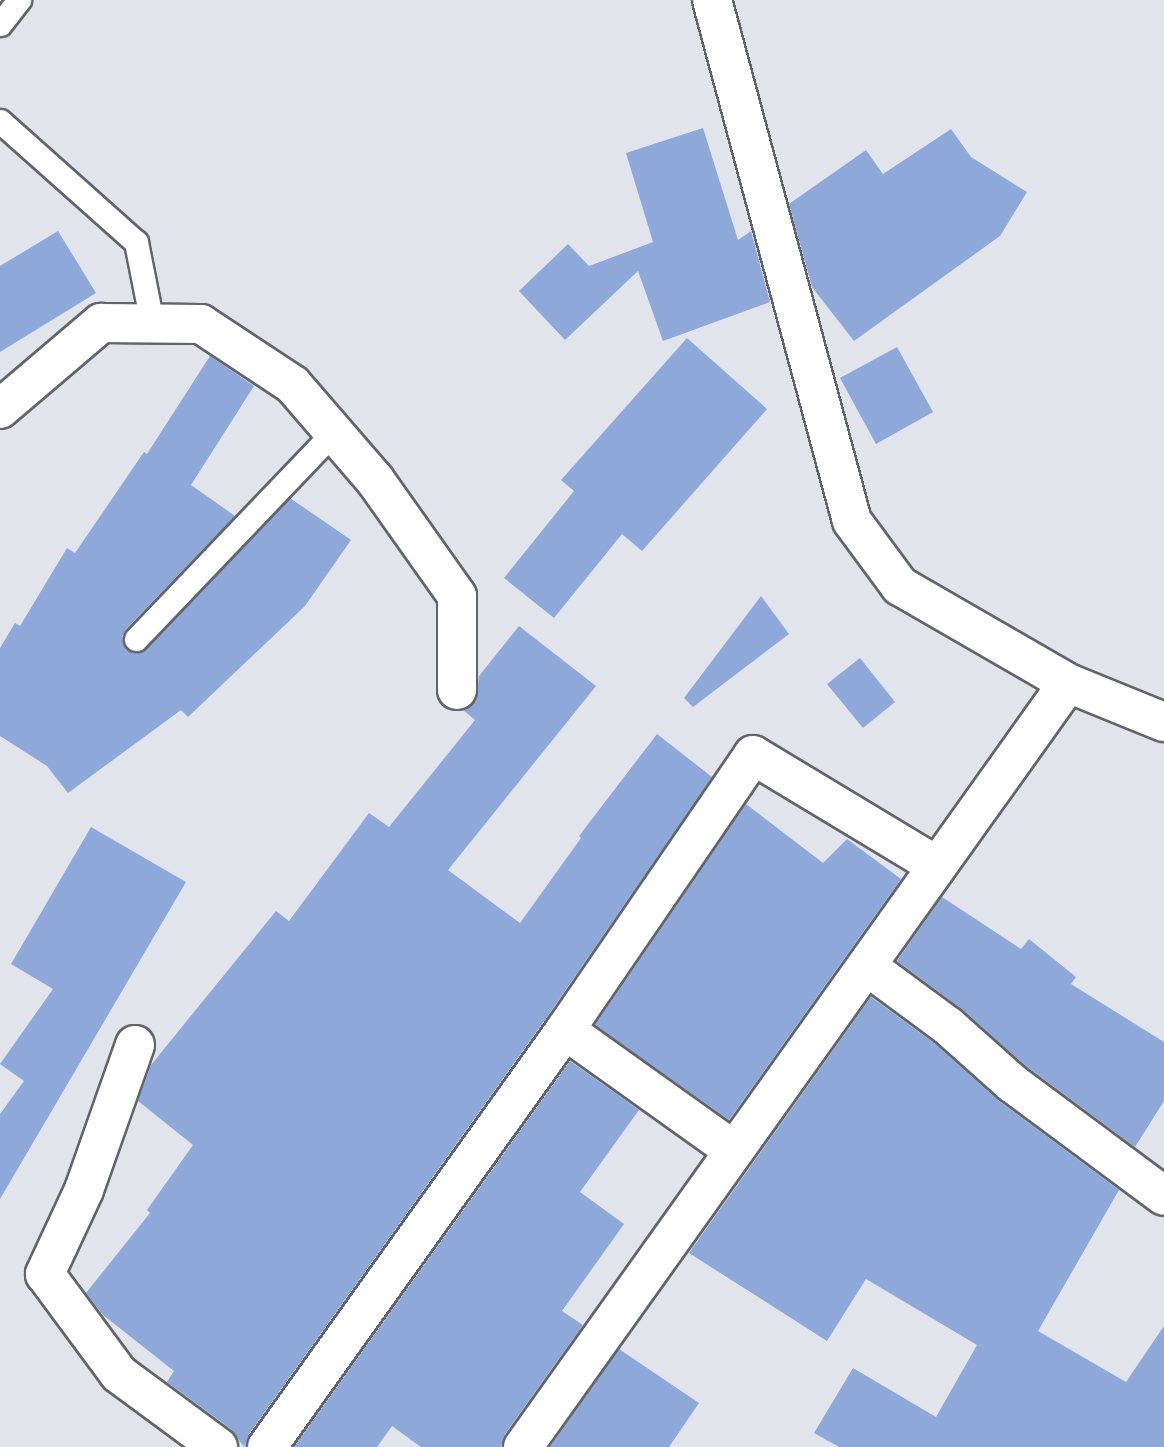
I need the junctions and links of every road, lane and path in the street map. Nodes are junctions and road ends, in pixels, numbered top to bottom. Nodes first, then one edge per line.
1 (19, 0) edge
2 (712, 0) edge
3 (0, 24) edge
4 (0, 121) edge
5 (152, 323) junction
6 (0, 409) edge
7 (334, 432) junction
8 (136, 639) dead end
9 (1068, 683) junction
10 (457, 690) dead end
11 (1164, 722) edge
12 (937, 866) junction
13 (868, 967) junction
14 (565, 1030) junction
15 (135, 1045) dead end
16 (733, 1150) junction
17 (1164, 1196) edge
18 (218, 1447) edge
19 (267, 1447) edge
20 (523, 1447) edge

1 - 3 lane
2 - 9 street
4 - 5 lane
5 - 6 street
5 - 7 street
7 - 8 lane
7 - 10 street
9 - 11 street
9 - 12 street
12 - 13 street
12 - 14 street
13 - 16 street
13 - 17 street
14 - 16 street
14 - 19 street
15 - 18 street
16 - 20 street

